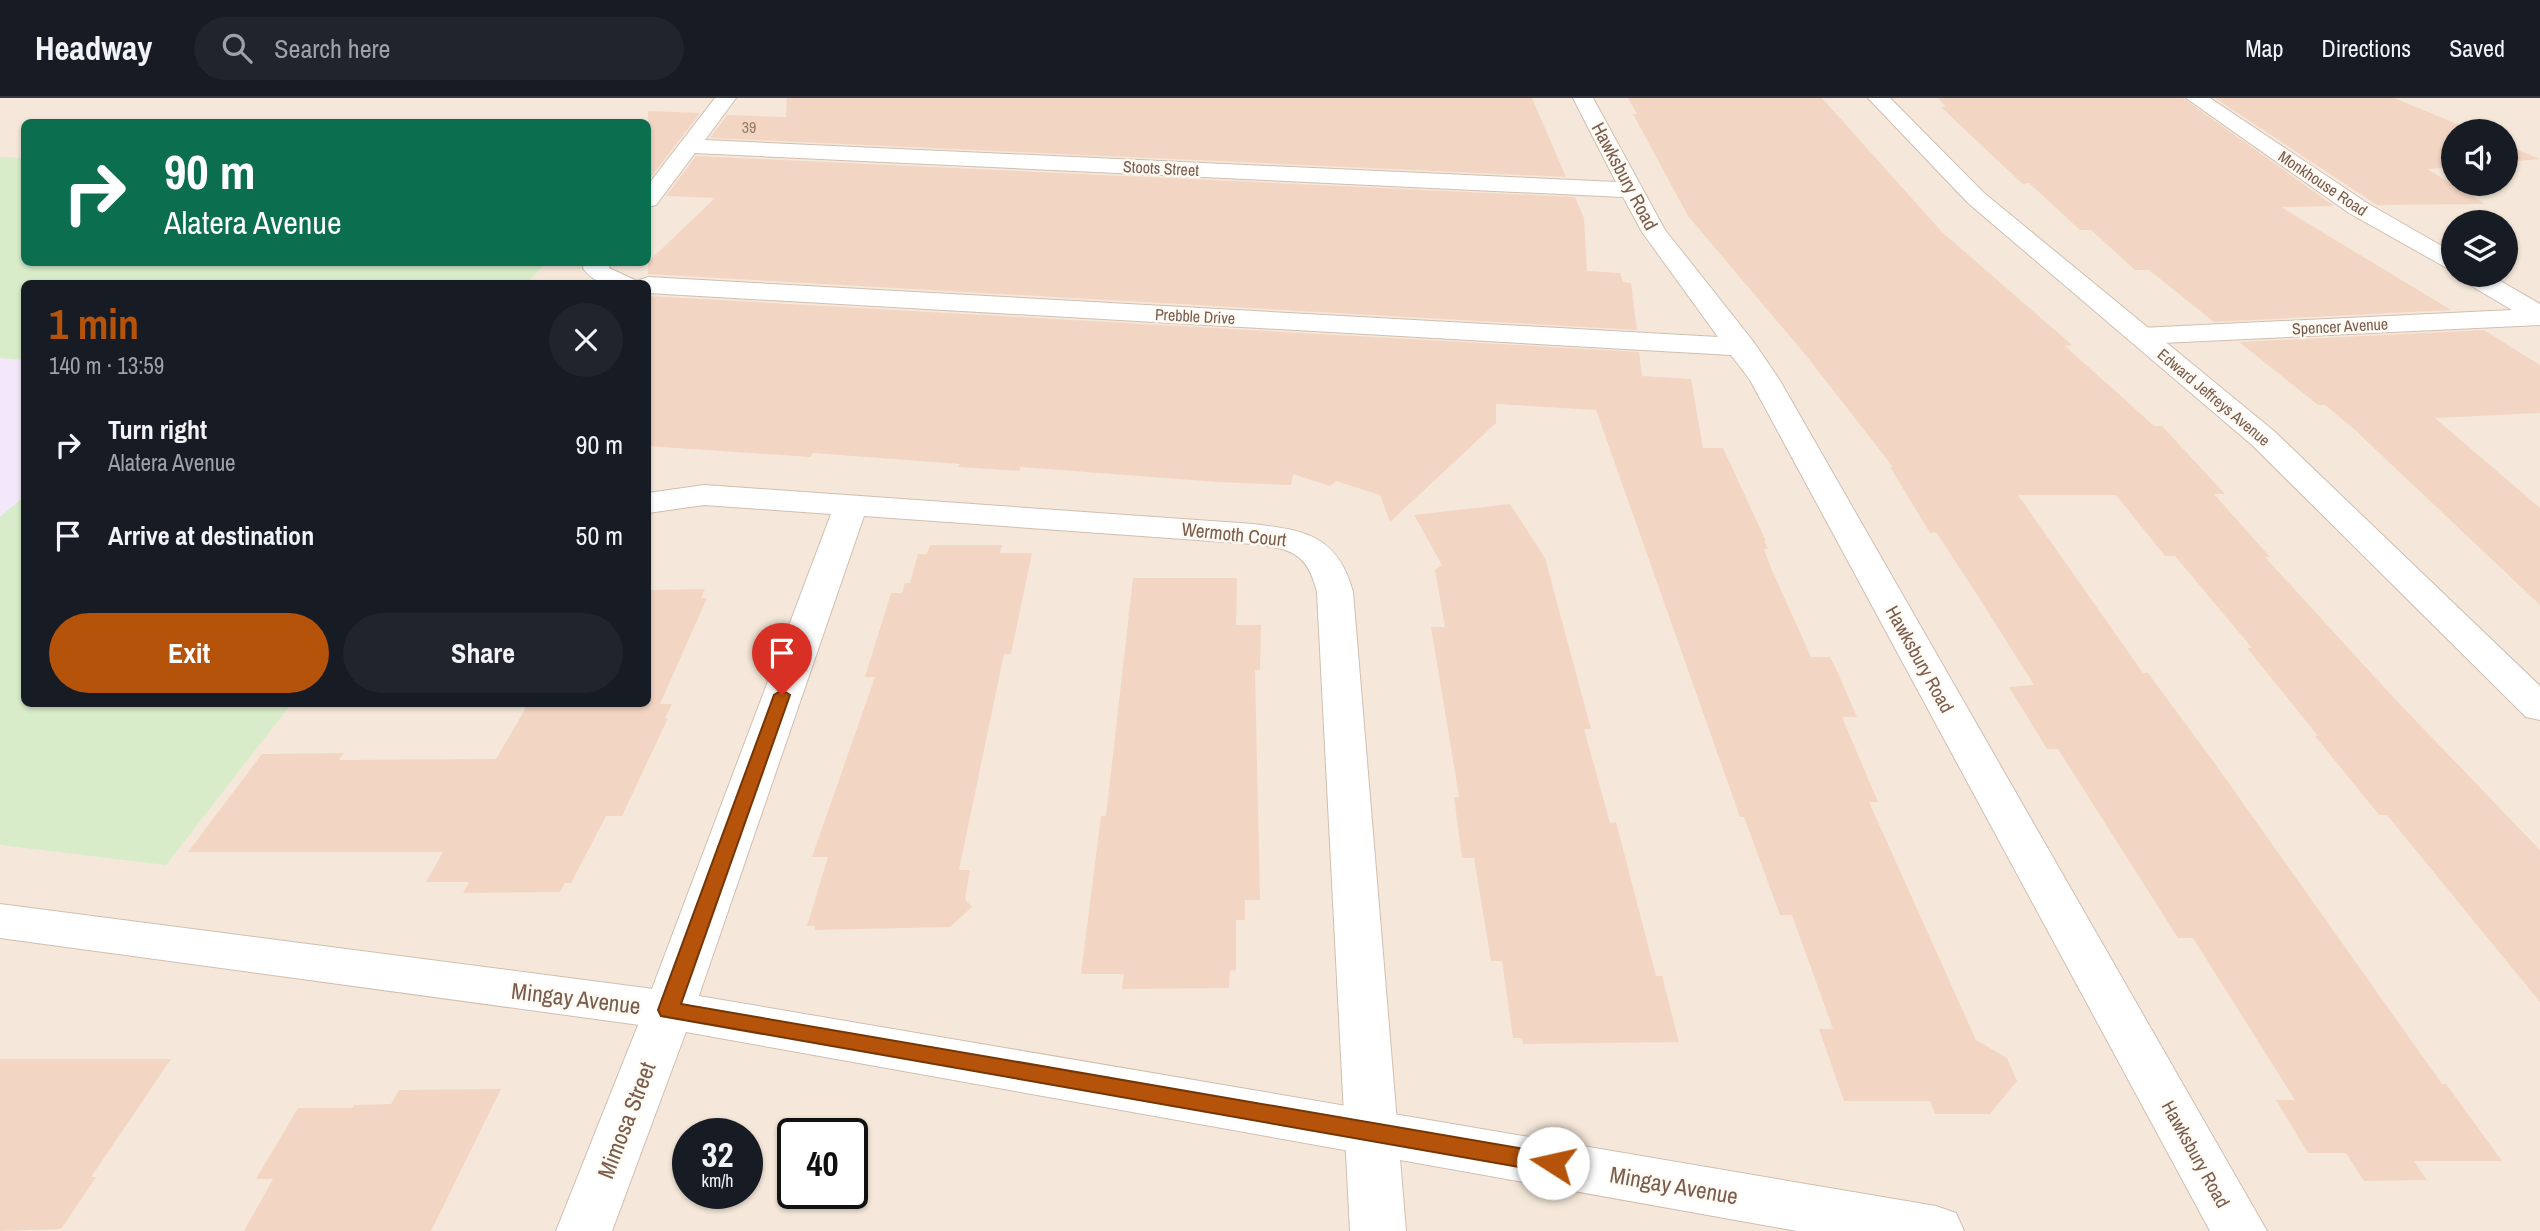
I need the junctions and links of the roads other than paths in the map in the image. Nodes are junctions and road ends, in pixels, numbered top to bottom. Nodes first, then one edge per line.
1 (726, 98) edge
2 (1583, 98) edge
3 (1878, 98) edge
4 (2196, 98) edge
5 (690, 146) junction
6 (1631, 190) junction
7 (651, 196) edge
8 (2441, 256) edge
9 (597, 266) edge
10 (616, 280) edge
11 (651, 285) edge
12 (2492, 287) edge
13 (2540, 316) edge
14 (2141, 336) junction
15 (1743, 347) junction
16 (651, 503) edge
17 (852, 504) junction
18 (2540, 708) edge
19 (0, 921) edge
20 (669, 1010) junction
21 (1371, 1131) junction
22 (584, 1231) edge
23 (1378, 1231) edge
24 (1936, 1231) edge
25 (2239, 1231) edge

1 - 5 street
2 - 6 street, Hawksbury Road
3 - 14 street, Edward Jeffreys Avenue
4 - 8 street, Monkhouse Road
5 - 6 street, Stoots Street
5 - 7 street
6 - 15 street, Hawksbury Road
9 - 10 street
11 - 15 street, Prebble Drive
12 - 13 street
13 - 14 street, Spencer Avenue
14 - 18 street, Edward Jeffreys Avenue
15 - 25 street, Hawksbury Road
16 - 17 street, Wermoth Court
17 - 20 street, Mimosa Street
17 - 21 street, Wermoth Court
19 - 20 street, Mingay Avenue
20 - 21 street, Mingay Avenue
20 - 22 street, Mimosa Street
21 - 23 street, Wermoth Court
21 - 24 street, Mingay Avenue

